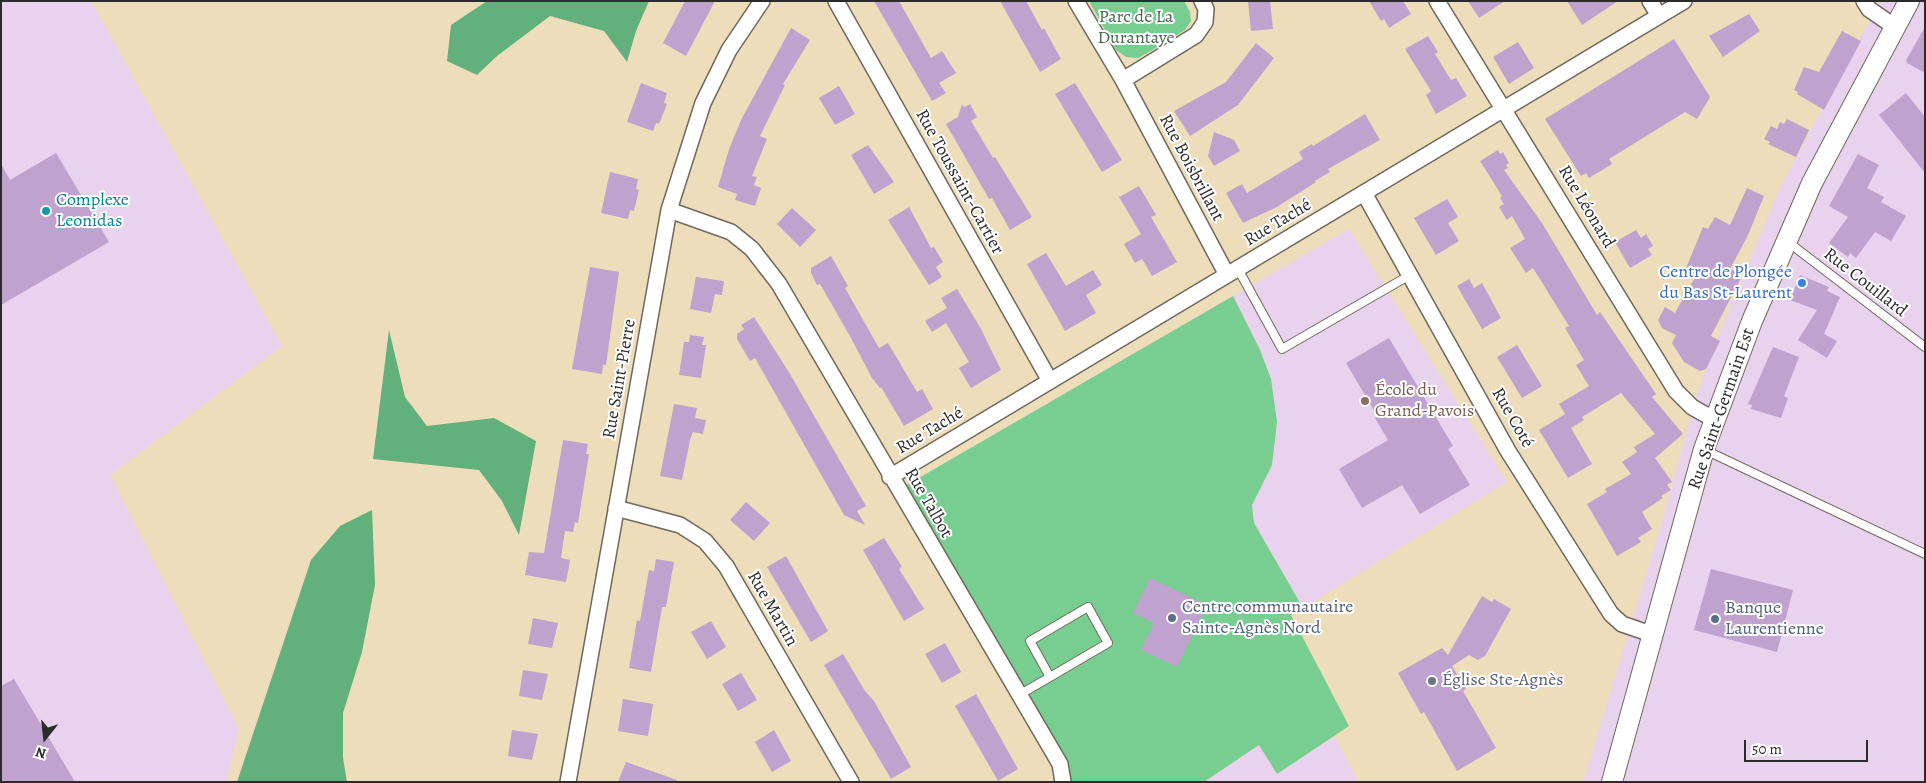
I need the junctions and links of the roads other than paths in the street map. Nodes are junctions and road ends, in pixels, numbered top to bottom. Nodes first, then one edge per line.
1 (762, 1) edge
2 (836, 1) edge
3 (1076, 1) edge
4 (1202, 1) edge
5 (1437, 1) edge
6 (1650, 1) edge
7 (1684, 1) edge
8 (1864, 1) edge
9 (1909, 1) edge
10 (1659, 16) junction
11 (1895, 27) junction
12 (1122, 80) junction
13 (1504, 109) junction
14 (1364, 193) junction
15 (669, 210) junction
16 (1787, 242) junction
17 (1233, 272) junction
18 (1410, 275) junction
19 (1925, 348) edge
20 (1050, 381) junction
21 (1715, 420) junction
22 (1704, 449) junction
23 (890, 476) junction
24 (616, 508) junction
25 (1925, 554) edge
26 (1654, 635) junction
27 (1050, 677) junction
28 (1019, 695) junction
29 (568, 782) edge
30 (851, 782) edge
31 (1063, 782) edge
32 (1612, 782) edge

1 - 15 street, Rue Saint-Pierre
2 - 20 street, Rue Toussaint-Cartier
3 - 12 street, Rue Boisbrillant
4 - 12 street
5 - 13 street, Rue Léonard
6 - 10 street
7 - 10 street, Rue Taché
8 - 11 street
9 - 11 street, Rue Saint-Germain Est
10 - 13 street, Rue Taché
11 - 16 street, Rue Saint-Germain Est
12 - 17 street, Rue Boisbrillant
13 - 14 street, Rue Taché
13 - 21 street, Rue Léonard
14 - 17 street, Rue Taché
14 - 18 street, Rue Coté
15 - 23 street, Rue Talbot
15 - 24 street, Rue Saint-Pierre
16 - 19 lane, Rue Couillard
16 - 21 street, Rue Saint-Germain Est
17 - 18 lane
17 - 20 street, Rue Taché
18 - 26 street, Rue Coté
20 - 23 street, Rue Taché
21 - 22 street, Rue Saint-Germain Est
22 - 25 lane
22 - 26 street, Rue Saint-Germain Est
23 - 28 street, Rue Talbot
24 - 29 street, Rue Saint-Pierre
24 - 30 street, Rue Martin
26 - 32 street, Rue Saint-Germain Est
27 - 27 lane
27 - 28 lane
28 - 31 street, Rue Talbot

